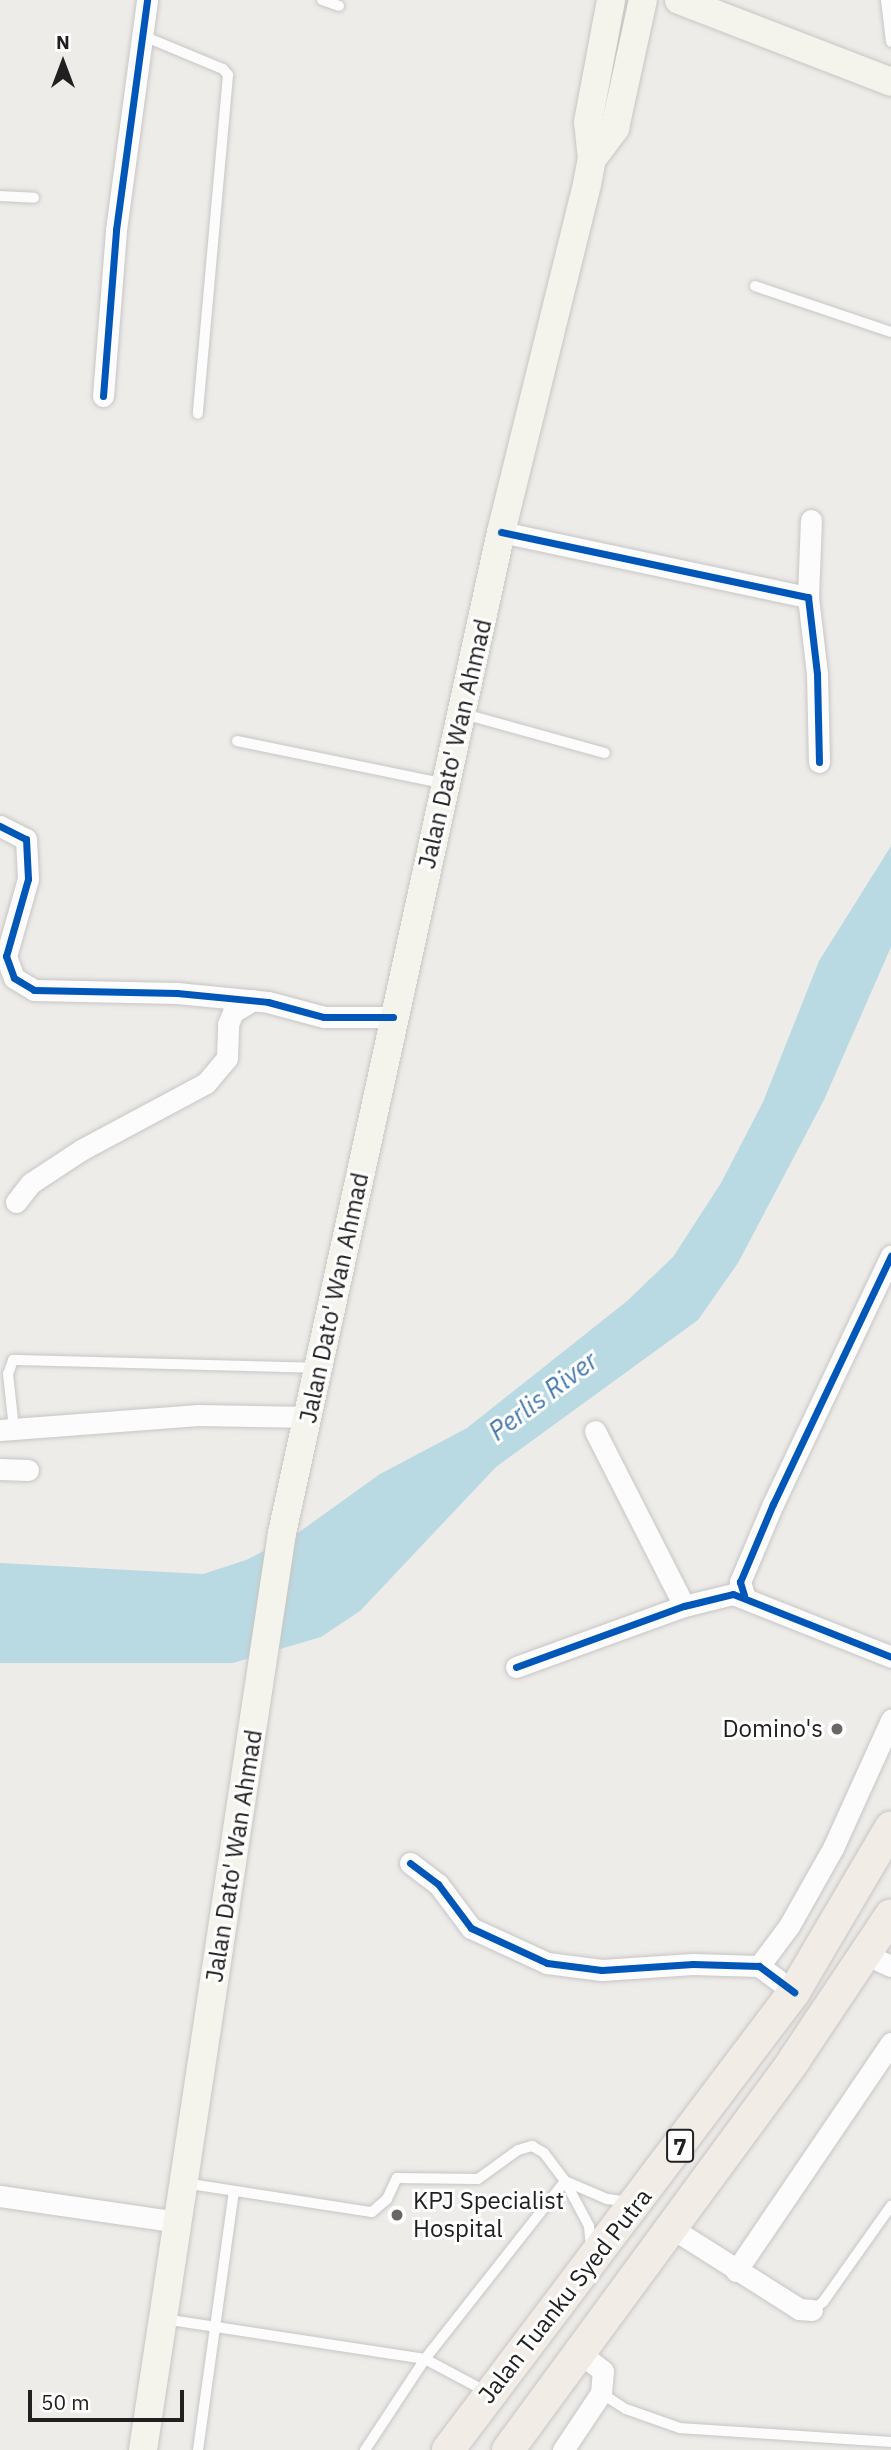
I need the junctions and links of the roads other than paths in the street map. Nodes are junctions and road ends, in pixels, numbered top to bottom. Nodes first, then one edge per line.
1 (147, 0) edge
2 (322, 0) edge
3 (611, 0) edge
4 (643, 0) edge
5 (886, 0) edge
6 (694, 3) edge
7 (339, 6) dead end
8 (141, 35) junction
9 (891, 43) edge
10 (891, 82) edge
11 (592, 159) junction
12 (0, 196) edge
13 (34, 198) dead end
14 (755, 286) dead end
15 (891, 332) edge
16 (103, 396) dead end
17 (198, 414) dead end
18 (811, 520) dead end
19 (501, 532) junction
20 (808, 597) junction
21 (464, 714) junction
22 (237, 741) dead end
23 (605, 753) dead end
24 (819, 762) dead end
25 (446, 783) junction
26 (0, 826) edge
27 (253, 1000) junction
28 (393, 1017) junction
29 (16, 1202) dead end
30 (891, 1256) edge
31 (319, 1368) junction
32 (309, 1417) junction
33 (7, 1429) edge
34 (595, 1431) dead end
35 (0, 1469) edge
36 (28, 1470) dead end
37 (744, 1595) junction
38 (684, 1606) junction
39 (891, 1657) edge
40 (516, 1667) dead end
41 (891, 1720) edge
42 (891, 1828) edge
43 (410, 1863) dead end
44 (891, 1914) edge
45 (879, 1961) edge
46 (759, 1966) junction
47 (794, 1992) junction
48 (891, 2043) edge
49 (565, 2181) junction
50 (184, 2183) junction
51 (234, 2191) junction
52 (0, 2196) edge
53 (638, 2203) junction
54 (891, 2206) edge
55 (179, 2222) junction
56 (670, 2227) junction
57 (592, 2257) junction
58 (736, 2272) junction
59 (812, 2310) joint
60 (164, 2319) junction
61 (217, 2329) junction
62 (577, 2351) junction
63 (425, 2359) junction
64 (490, 2393) junction
65 (601, 2393) junction
66 (891, 2442) edge
67 (143, 2450) edge
68 (198, 2450) edge
69 (365, 2450) edge
70 (448, 2450) edge
71 (508, 2450) edge
72 (563, 2450) edge

1 - 8 street
2 - 7 lane
3 - 11 main road
4 - 11 main road
5 - 9 lane
6 - 10 main road
8 - 16 street
8 - 17 lane
11 - 19 main road, Jalan Dato' Wan Ahmad
12 - 13 lane
14 - 15 lane
18 - 20 street
19 - 20 street
19 - 21 main road, Jalan Dato' Wan Ahmad
20 - 24 street
21 - 23 lane
21 - 25 main road, Jalan Dato' Wan Ahmad
22 - 25 lane
25 - 28 main road, Jalan Dato' Wan Ahmad
26 - 27 street
27 - 28 street
27 - 29 street
28 - 31 main road, Jalan Dato' Wan Ahmad
30 - 37 street
31 - 32 main road, Jalan Dato' Wan Ahmad
31 - 33 lane
32 - 33 street
32 - 50 main road, Jalan Dato' Wan Ahmad
34 - 38 street
35 - 36 street
37 - 38 street
37 - 39 street
38 - 40 street
41 - 46 street
42 - 47 main road, Jalan Tuanku Syed Putra / 7
43 - 46 street
44 - 45 main road, Jalan Tuanku Syed Putra / 7
45 - 56 main road, Jalan Tuanku Syed Putra / 7
46 - 47 street
47 - 53 main road, Jalan Tuanku Syed Putra / 7
48 - 58 street
49 - 51 lane
49 - 53 lane
49 - 57 lane
49 - 63 lane
50 - 51 lane
50 - 55 main road, Jalan Dato' Wan Ahmad
51 - 61 lane
52 - 55 street
53 - 57 main road, Jalan Tuanku Syed Putra / 7
54 - 59 lane
55 - 60 main road, Jalan Dato' Wan Ahmad
56 - 58 street
56 - 62 main road, Jalan Tuanku Syed Putra / 7
57 - 64 main road, Jalan Tuanku Syed Putra / 7
58 - 59 street
60 - 61 lane
60 - 67 main road, Jalan Dato' Wan Ahmad
61 - 63 lane
61 - 68 lane
62 - 65 street
62 - 71 main road, Jalan Tuanku Syed Putra / 7
63 - 64 lane
63 - 69 lane
64 - 70 main road, Jalan Tuanku Syed Putra / 7
65 - 66 lane
65 - 72 street

